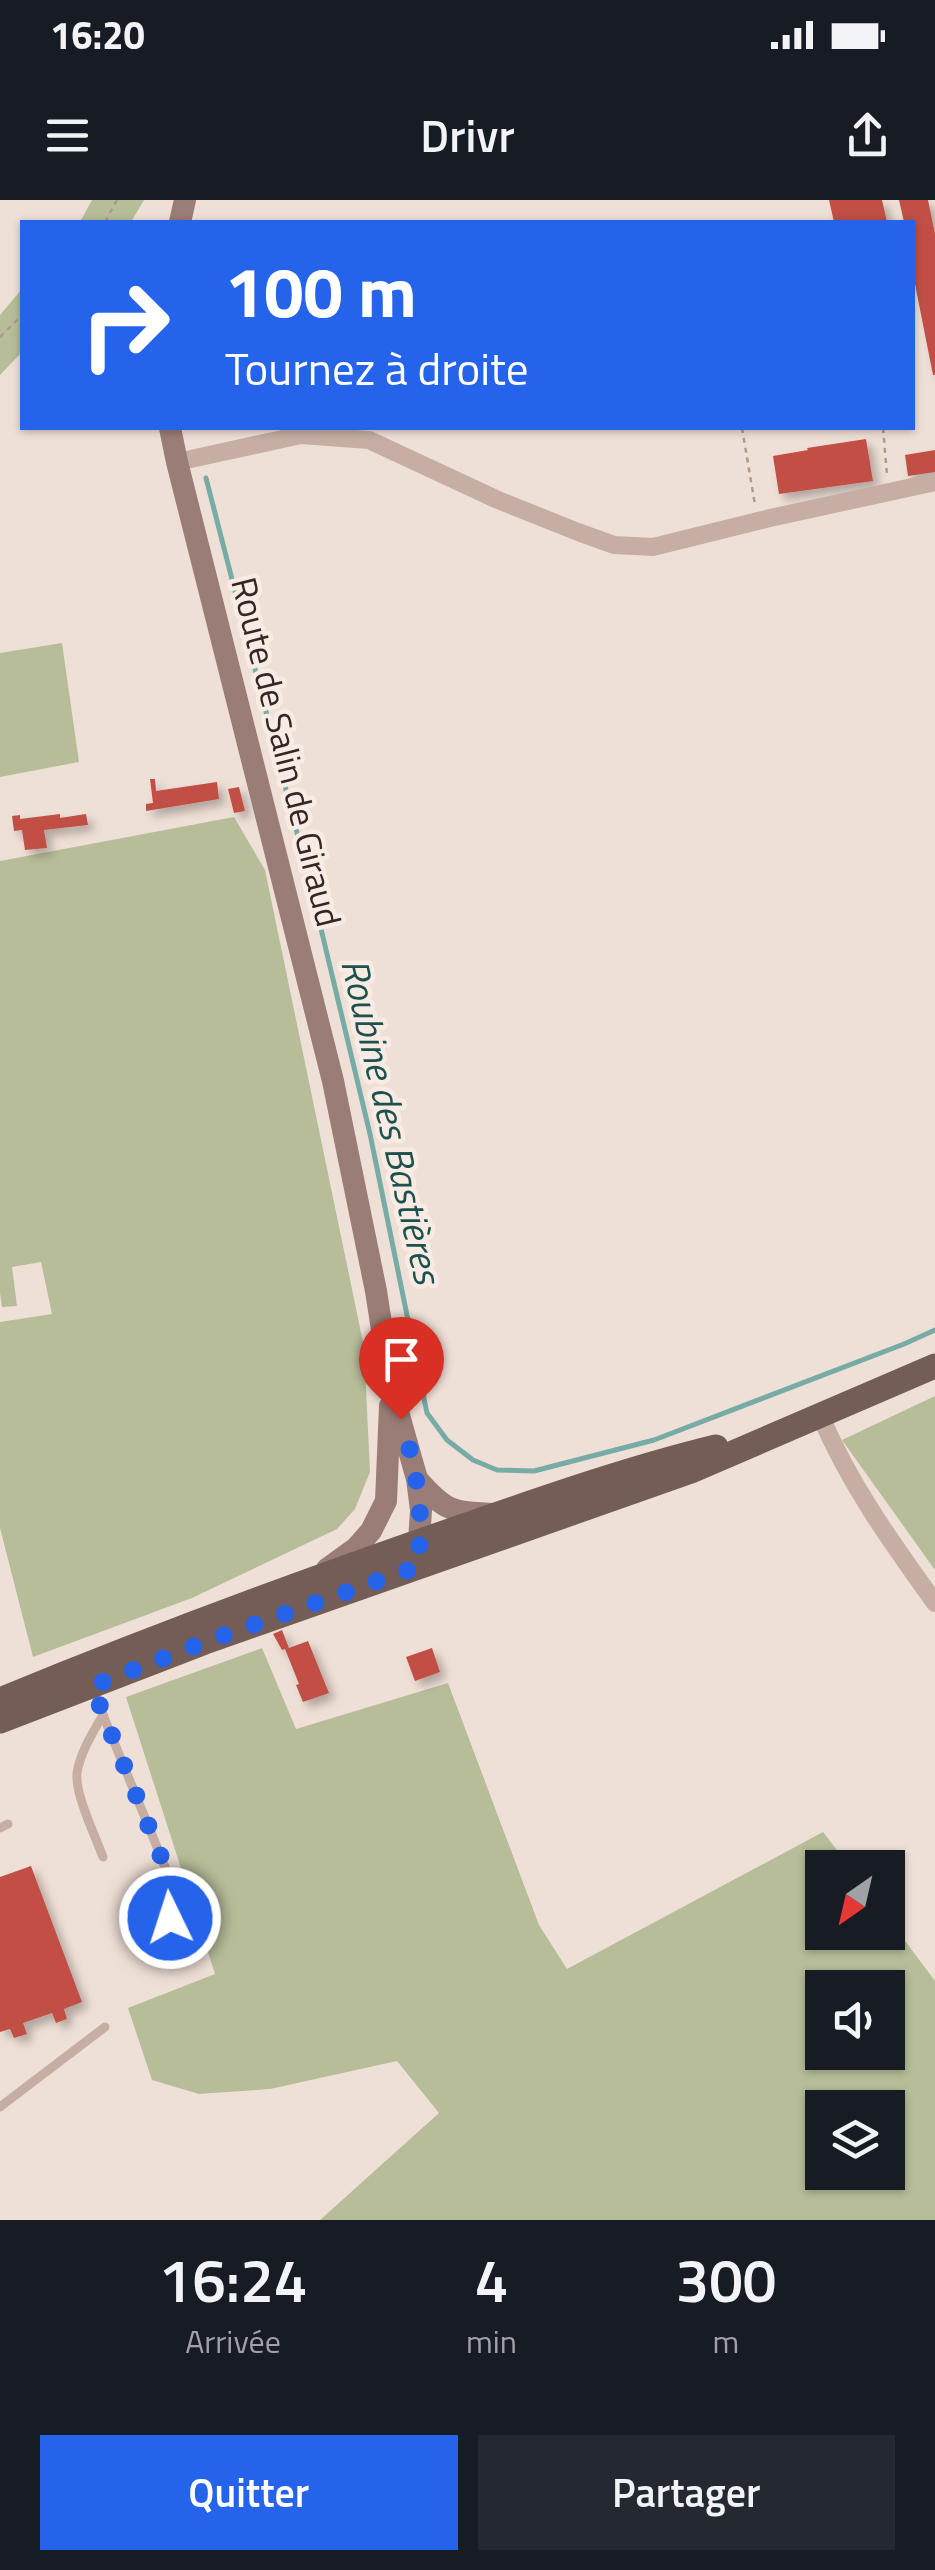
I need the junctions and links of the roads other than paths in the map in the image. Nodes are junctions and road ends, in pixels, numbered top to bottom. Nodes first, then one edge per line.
1 (170, 430) edge
2 (177, 462) junction
3 (935, 482) edge
4 (935, 1366) edge
5 (391, 1387) junction
6 (820, 1416) junction
7 (779, 1432) junction
8 (417, 1479) junction
9 (386, 1501) junction
10 (497, 1514) junction
11 (413, 1552) junction
12 (316, 1590) junction
13 (935, 1603) edge
14 (88, 1675) junction
15 (34, 1697) junction
16 (0, 1700) edge
17 (103, 1714) junction
18 (0, 1722) edge
19 (103, 1857) dead end
20 (157, 1945) dead end
21 (104, 2027) dead end
22 (0, 2107) edge

1 - 2 main road, Route de Salin de Giraud
2 - 3 street
2 - 5 main road, Route de Salin de Giraud
4 - 6 main road
5 - 8 main road, Route de Salin de Giraud
5 - 9 main road, Route de Salin de Giraud
6 - 7 main road
6 - 13 street
7 - 10 main road
7 - 11 main road
8 - 10 main road
8 - 11 main road, Route de Salin de Giraud
9 - 11 main road, Route de Salin de Giraud
9 - 12 main road, Route de Salin de Giraud
10 - 11 main road
11 - 12 main road
12 - 14 main road
14 - 15 main road
14 - 17 lane
15 - 16 main road
15 - 18 main road
17 - 19 lane
17 - 20 lane
21 - 22 lane

